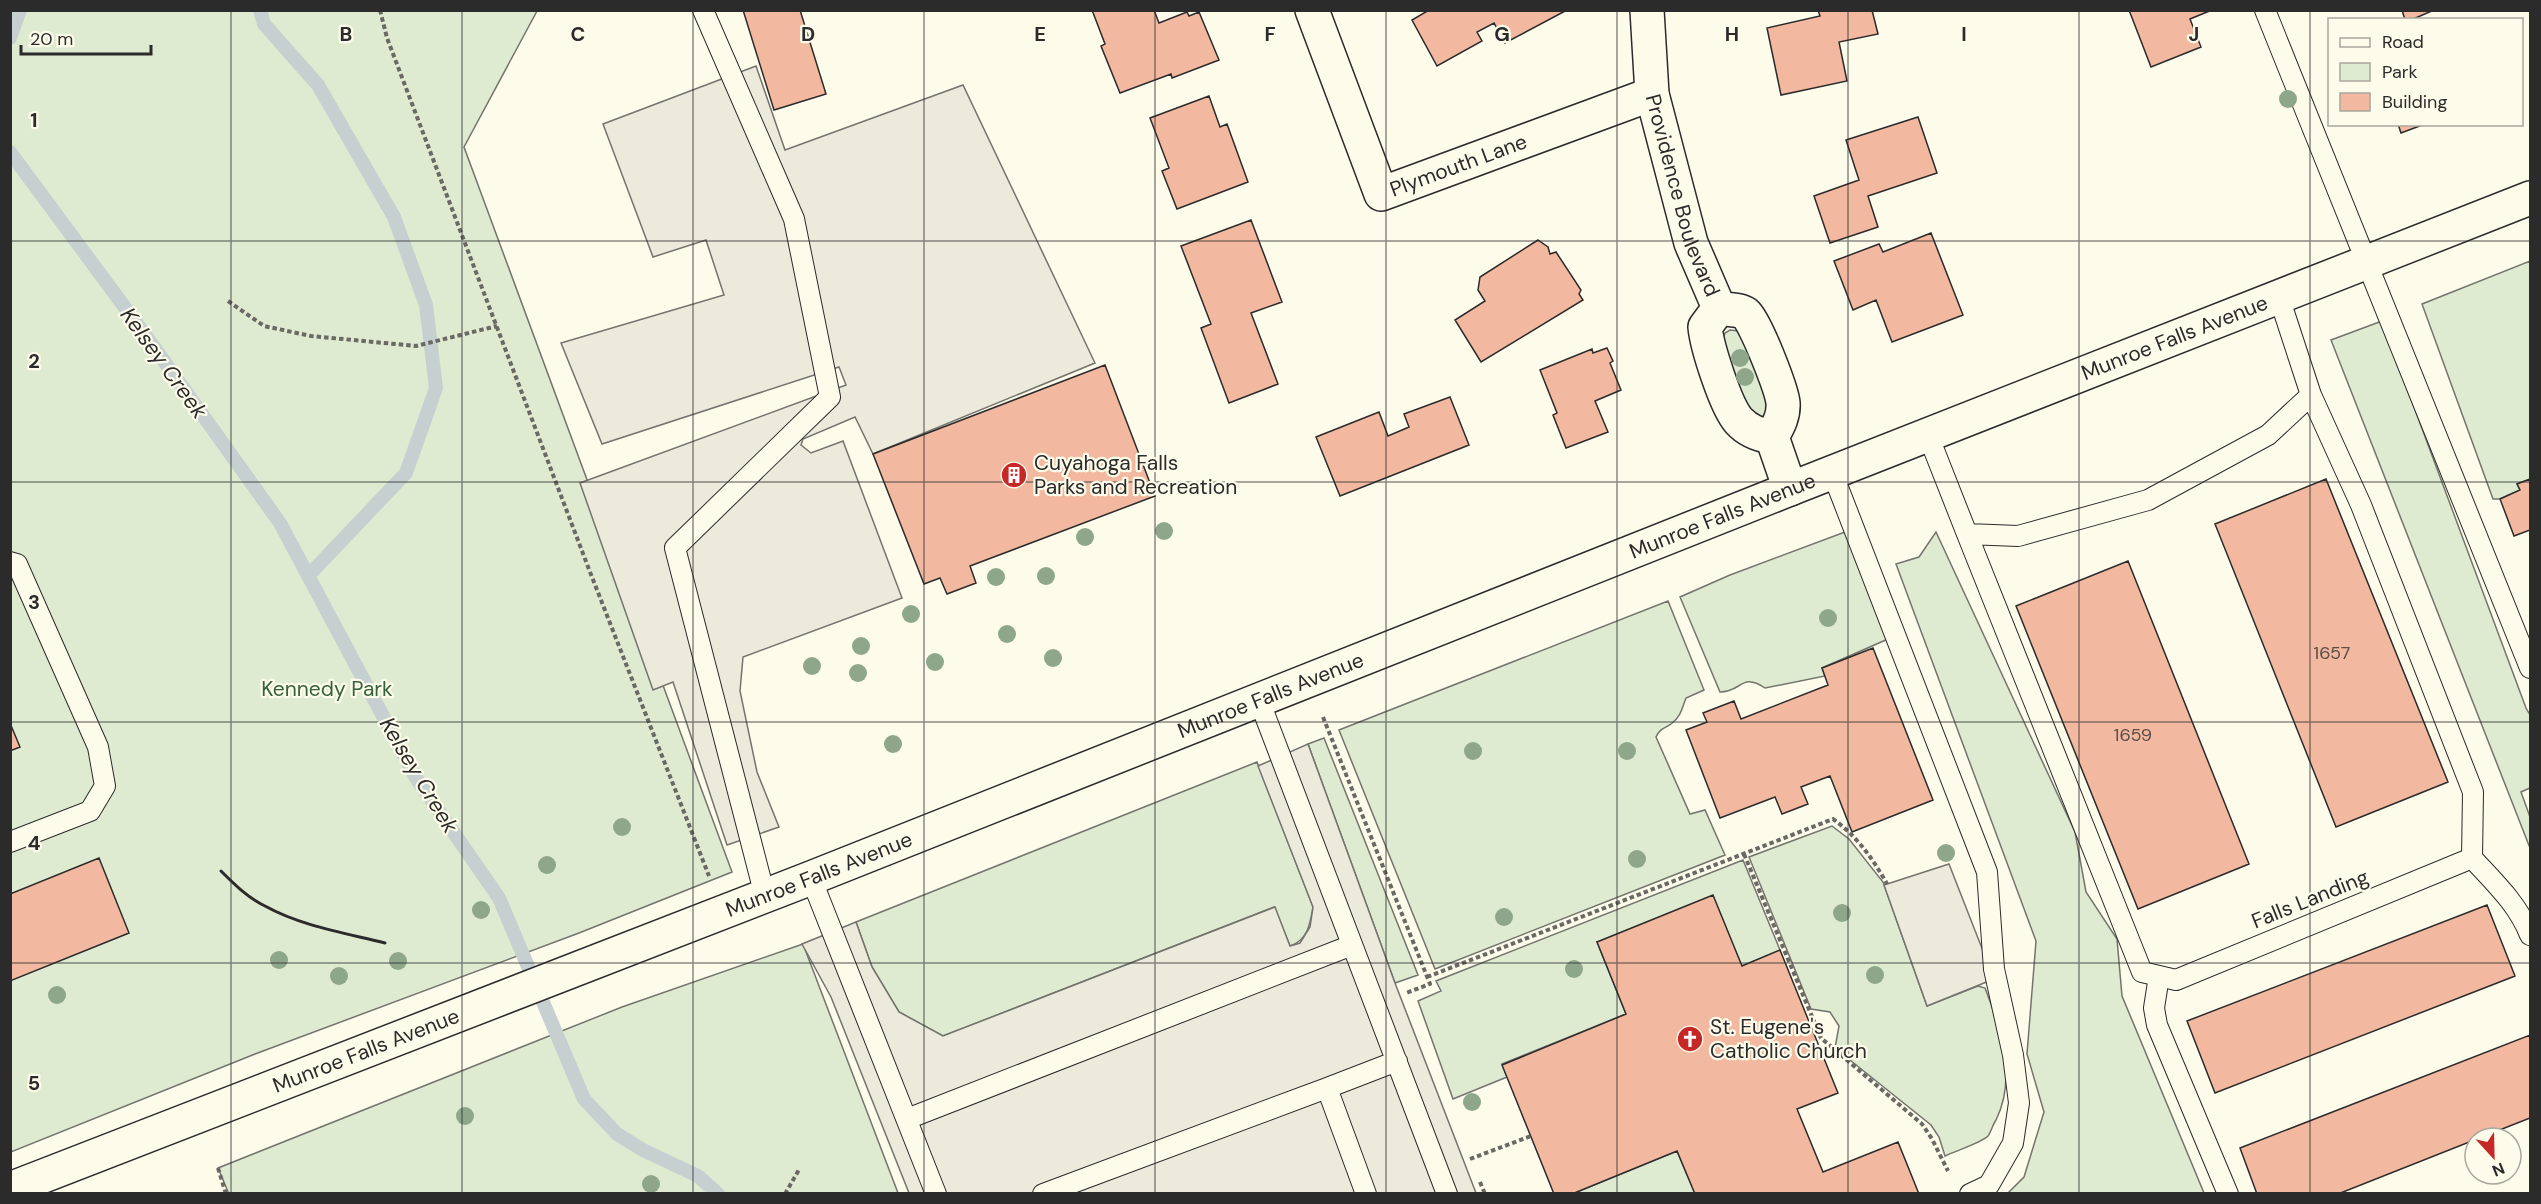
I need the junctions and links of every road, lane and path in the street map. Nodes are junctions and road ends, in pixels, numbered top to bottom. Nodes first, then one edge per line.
1 (380, 10) edge
2 (703, 10) edge
3 (1312, 10) edge
4 (1647, 10) edge
5 (2265, 10) edge
6 (1652, 94) junction
7 (2530, 198) edge
8 (2367, 263) junction
9 (2279, 297) junction
10 (228, 301) dead end
11 (1719, 308) junction
12 (497, 326) junction
13 (2311, 395) junction
14 (1928, 435) junction
15 (1772, 437) junction
16 (1832, 472) junction
17 (1790, 489) junction
18 (1967, 534) junction
19 (10, 562) edge
20 (2530, 668) edge
21 (1308, 680) junction
22 (1259, 700) junction
23 (10, 842) edge
24 (1744, 854) junction
25 (2472, 858) junction
26 (811, 878) junction
27 (1887, 884) dead end
28 (765, 896) junction
29 (723, 912) junction
30 (2530, 935) edge
31 (1352, 945) junction
32 (1427, 976) junction
33 (2159, 976) junction
34 (1408, 1005) dead end
35 (1397, 1061) junction
36 (1327, 1088) junction
37 (907, 1119) junction
38 (1531, 1136) dead end
39 (1466, 1148) dead end
40 (1470, 1159) junction
41 (1474, 1167) dead end
42 (218, 1168) dead end
43 (800, 1168) dead end
44 (1950, 1175) dead end
45 (1478, 1176) dead end
46 (10, 1189) edge
47 (226, 1194) edge
48 (785, 1194) edge
49 (936, 1194) edge
50 (1043, 1194) edge
51 (1366, 1194) edge
52 (1447, 1194) edge
53 (1485, 1194) edge
54 (1970, 1194) edge
55 (2228, 1194) edge

1 - 12 path
2 - 28 lane
3 - 6 street, Plymouth Lane
4 - 6 street, Providence Boulevard
5 - 8 lane
6 - 11 street, Providence Boulevard
7 - 8 street, Munroe Falls Avenue
8 - 9 street, Munroe Falls Avenue
8 - 20 lane
9 - 13 lane
9 - 14 street, Munroe Falls Avenue
10 - 12 path
11 - 15 street, Providence Boulevard
11 - 15 street
12 - 29 path
13 - 18 lane
13 - 25 lane
14 - 16 street, Munroe Falls Avenue
14 - 18 lane
15 - 17 street
16 - 17 street, Munroe Falls Avenue
16 - 54 lane
17 - 21 street, Munroe Falls Avenue
18 - 33 lane
19 - 23 lane
21 - 22 street, Munroe Falls Avenue
21 - 32 path
22 - 26 street, Munroe Falls Avenue
22 - 31 lane
24 - 27 path
24 - 32 path
24 - 44 path
25 - 30 lane
25 - 33 lane, Falls Landing
26 - 28 street, Munroe Falls Avenue
26 - 37 lane
28 - 29 street, Munroe Falls Avenue
29 - 46 street, Munroe Falls Avenue
31 - 35 lane
31 - 37 lane
32 - 34 path
33 - 55 lane
35 - 36 lane
35 - 52 lane
36 - 50 lane
36 - 51 lane
37 - 49 lane
38 - 40 path
39 - 40 path
40 - 41 path
42 - 47 path
43 - 48 path
45 - 53 path

